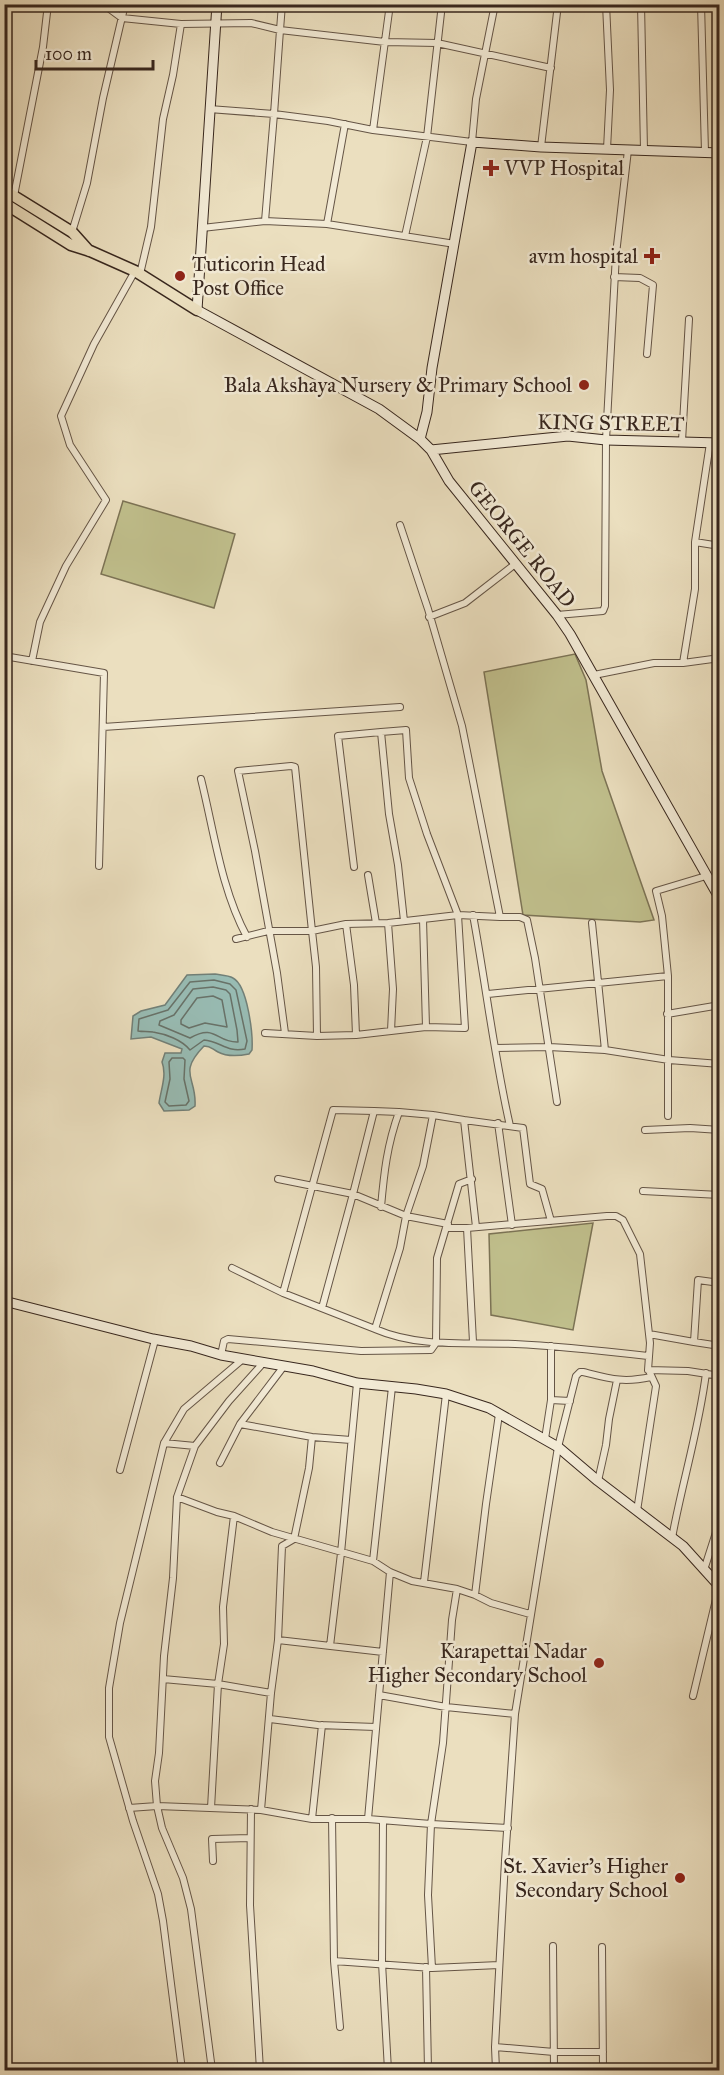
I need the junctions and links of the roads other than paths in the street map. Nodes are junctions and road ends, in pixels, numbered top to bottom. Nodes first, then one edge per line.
1 (48, 4) edge
2 (91, 4) edge
3 (124, 4) edge
4 (217, 4) edge
5 (282, 4) edge
6 (390, 4) edge
7 (442, 4) edge
8 (495, 4) edge
9 (558, 4) edge
10 (606, 4) edge
11 (641, 4) edge
12 (701, 4) edge
13 (122, 18) junction
14 (181, 24) junction
15 (216, 24) junction
16 (280, 30) junction
17 (385, 42) junction
18 (437, 43) junction
19 (485, 54) junction
20 (551, 68) junction
21 (209, 109) junction
22 (274, 114) junction
23 (345, 124) junction
24 (374, 130) junction
25 (427, 137) junction
26 (472, 142) junction
27 (541, 147) junction
28 (607, 149) junction
29 (628, 150) junction
30 (644, 150) junction
31 (705, 152) junction
32 (720, 153) edge
33 (9, 193) edge
34 (4, 204) edge
35 (265, 221) junction
36 (327, 224) junction
37 (202, 228) junction
38 (72, 232) junction
39 (405, 236) junction
40 (455, 244) junction
41 (90, 251) junction
42 (137, 273) junction
43 (614, 277) junction
44 (197, 310) junction
45 (689, 319) dead end
46 (647, 354) dead end
47 (420, 439) junction
48 (606, 440) junction
49 (682, 441) junction
50 (715, 443) edge
51 (431, 450) junction
52 (400, 525) dead end
53 (695, 542) junction
54 (720, 546) edge
55 (514, 565) junction
56 (558, 615) junction
57 (429, 617) junction
58 (4, 656) edge
59 (720, 658) edge
60 (32, 661) junction
61 (683, 663) junction
62 (594, 675) junction
63 (400, 707) dead end
64 (103, 727) junction
65 (381, 732) junction
66 (201, 779) dead end
67 (99, 866) dead end
68 (354, 867) dead end
69 (368, 875) dead end
70 (706, 876) junction
71 (720, 899) edge
72 (458, 915) junction
73 (473, 915) junction
74 (500, 917) junction
75 (423, 919) junction
76 (404, 921) junction
77 (376, 923) junction
78 (388, 923) junction
79 (592, 923) dead end
80 (346, 924) junction
81 (268, 931) junction
82 (312, 931) junction
83 (247, 937) junction
84 (236, 939) dead end
85 (668, 976) junction
86 (598, 984) junction
87 (540, 990) junction
88 (488, 994) junction
89 (720, 1005) edge
90 (667, 1014) junction
91 (426, 1027) junction
92 (391, 1031) junction
93 (265, 1033) dead end
94 (285, 1033) junction
95 (356, 1035) junction
96 (317, 1036) junction
97 (549, 1047) junction
98 (495, 1048) junction
99 (605, 1050) junction
100 (669, 1060) junction
101 (720, 1064) edge
102 (557, 1102) dead end
103 (374, 1111) junction
104 (399, 1112) junction
105 (433, 1115) junction
106 (668, 1116) dead end
107 (464, 1120) junction
108 (498, 1123) junction
109 (510, 1126) junction
110 (645, 1130) dead end
111 (720, 1130) edge
112 (278, 1179) dead end
113 (472, 1179) junction
114 (313, 1187) junction
115 (642, 1191) dead end
116 (353, 1194) junction
117 (720, 1196) edge
118 (381, 1207) junction
119 (406, 1216) junction
120 (550, 1221) junction
121 (512, 1225) junction
122 (448, 1226) junction
123 (476, 1227) junction
124 (467, 1228) junction
125 (232, 1268) dead end
126 (720, 1282) edge
127 (284, 1293) junction
128 (4, 1301) edge
129 (322, 1308) junction
130 (375, 1329) junction
131 (649, 1334) junction
132 (154, 1340) junction
133 (473, 1342) junction
134 (694, 1342) junction
135 (436, 1343) junction
136 (720, 1346) edge
137 (551, 1347) junction
138 (221, 1355) junction
139 (648, 1356) junction
140 (243, 1359) junction
141 (264, 1362) junction
142 (284, 1366) junction
143 (650, 1373) junction
144 (706, 1373) junction
145 (720, 1376) edge
146 (617, 1380) junction
147 (357, 1383) junction
148 (392, 1387) junction
149 (447, 1394) junction
150 (551, 1400) junction
151 (570, 1401) junction
152 (499, 1414) junction
153 (240, 1424) junction
154 (312, 1437) junction
155 (545, 1438) junction
156 (351, 1440) junction
157 (164, 1443) junction
158 (195, 1446) junction
159 (558, 1447) junction
160 (220, 1463) dead end
161 (120, 1470) dead end
162 (598, 1480) junction
163 (177, 1497) junction
164 (637, 1511) junction
165 (234, 1516) junction
166 (720, 1520) edge
167 (672, 1538) junction
168 (294, 1539) junction
169 (341, 1553) junction
170 (373, 1561) junction
171 (704, 1570) junction
172 (390, 1572) junction
173 (424, 1582) junction
174 (719, 1587) edge
175 (457, 1589) junction
176 (475, 1595) junction
177 (530, 1614) junction
178 (278, 1640) junction
179 (330, 1646) junction
180 (383, 1653) junction
181 (163, 1679) junction
182 (218, 1684) junction
183 (271, 1693) junction
184 (379, 1695) junction
185 (693, 1696) dead end
186 (446, 1707) junction
187 (515, 1714) junction
188 (270, 1719) junction
189 (322, 1725) junction
190 (376, 1728) junction
191 (157, 1806) junction
192 (129, 1808) junction
193 (211, 1808) junction
194 (251, 1809) junction
195 (261, 1810) junction
196 (332, 1818) junction
197 (312, 1819) junction
198 (368, 1819) junction
199 (383, 1821) junction
200 (431, 1824) junction
201 (508, 1828) junction
202 (250, 1838) junction
203 (213, 1861) dead end
204 (553, 1946) dead end
205 (602, 1947) dead end
206 (334, 1961) junction
207 (382, 1964) junction
208 (500, 1965) junction
209 (429, 1968) junction
210 (340, 2027) dead end
211 (495, 2048) junction
212 (554, 2052) junction
213 (603, 2052) junction
214 (182, 2070) edge
215 (212, 2070) edge
216 (260, 2070) edge
217 (388, 2070) edge
218 (429, 2070) edge
219 (496, 2070) edge
220 (554, 2070) edge
221 (603, 2070) edge

1 - 33 street
2 - 13 street
3 - 13 street
4 - 15 street
5 - 16 street
6 - 17 street
7 - 18 street
8 - 19 street
9 - 20 street
10 - 28 street
11 - 30 street
12 - 31 street
13 - 14 street
13 - 38 street
14 - 15 street
14 - 42 street
15 - 16 street
15 - 21 street
16 - 17 street
16 - 22 street
17 - 18 street
17 - 24 street
18 - 19 street
18 - 25 street
19 - 20 street
19 - 26 street
20 - 27 street
21 - 22 street
21 - 37 street
22 - 23 street
22 - 35 street
23 - 24 street
23 - 36 street
24 - 25 street
25 - 26 street
25 - 39 street
26 - 27 street
26 - 40 street
27 - 28 street
28 - 29 street
29 - 30 street
29 - 43 street
30 - 31 street
31 - 32 street
33 - 38 main road
34 - 41 main road
35 - 36 street
35 - 37 street
36 - 39 street
37 - 44 street
38 - 41 main road
39 - 40 street
40 - 47 street
41 - 42 main road
42 - 44 main road
42 - 60 street
43 - 46 street
43 - 48 street
44 - 47 street, GEORGE ROAD
45 - 49 street
47 - 51 street, GEORGE ROAD
48 - 49 street, KING STREET
48 - 51 street, KING STREET
48 - 56 street
49 - 50 street, KING STREET
50 - 53 street
51 - 55 street, GEORGE ROAD
52 - 57 street
53 - 54 street
53 - 61 street
55 - 56 street, GEORGE ROAD
55 - 57 street
56 - 62 street, GEORGE ROAD
57 - 74 street
58 - 60 street
59 - 61 street
60 - 64 street
61 - 62 street
62 - 70 street, GEORGE ROAD
63 - 64 street
64 - 67 street
65 - 68 street
65 - 72 street
65 - 76 street
66 - 83 street
69 - 77 street
70 - 71 street, GEORGE ROAD
70 - 85 street
72 - 73 street
72 - 75 street
72 - 91 street
73 - 74 street
73 - 88 street
74 - 87 street
75 - 76 street
75 - 91 street
76 - 78 street
77 - 78 street
77 - 80 street
78 - 92 street
79 - 86 street
80 - 82 street
80 - 95 street
81 - 82 street
81 - 82 street
81 - 83 street
81 - 94 street
82 - 96 street
83 - 84 street
85 - 86 street
85 - 90 street
86 - 87 street
86 - 99 street
87 - 88 street
87 - 97 street
88 - 98 street
89 - 90 street
90 - 100 street
91 - 92 street
92 - 95 street
93 - 94 street
94 - 96 street
95 - 96 street
97 - 98 street
97 - 99 street
97 - 102 street
98 - 109 street
99 - 100 street
100 - 101 street
100 - 106 street
103 - 104 street
103 - 114 street
103 - 116 street
104 - 105 street
104 - 118 street
105 - 107 street
105 - 119 street
107 - 108 street
107 - 113 street
108 - 109 street
108 - 121 street
109 - 120 street
110 - 111 street
112 - 114 street
113 - 122 street
113 - 123 street
114 - 116 street
114 - 127 street
115 - 117 street
116 - 118 street
116 - 129 street
118 - 119 street
119 - 122 street
119 - 130 street
120 - 121 street
120 - 131 street
121 - 123 street
122 - 124 street
122 - 135 street
123 - 124 street
124 - 133 street
125 - 127 street
126 - 134 street
127 - 129 street
128 - 132 street
129 - 130 street
130 - 135 street
131 - 134 street
131 - 139 street
132 - 138 street
132 - 161 street
133 - 135 street
133 - 137 street
134 - 136 street
135 - 138 street
137 - 139 street
137 - 150 street
138 - 140 street
139 - 143 street
140 - 141 street
140 - 157 street
141 - 142 street
141 - 158 street
142 - 147 street
142 - 153 street
143 - 144 street
143 - 146 street
143 - 164 street
144 - 145 street
144 - 167 street
146 - 151 street
146 - 162 street
147 - 148 street
147 - 156 street
148 - 149 street
148 - 170 street
149 - 152 street
149 - 173 street
150 - 151 street
150 - 155 street
151 - 159 street
152 - 155 street
152 - 176 street
153 - 154 street
153 - 160 street
154 - 156 street
154 - 168 street
155 - 159 street
156 - 169 street
157 - 158 street
157 - 192 street
158 - 163 street
159 - 162 street
159 - 177 street
162 - 164 street
163 - 165 street
163 - 181 street
164 - 167 street
165 - 168 street
165 - 182 street
166 - 171 street
167 - 171 street
168 - 169 street
168 - 178 street
169 - 170 street
169 - 179 street
170 - 172 street
171 - 174 street
172 - 173 street
172 - 180 street
173 - 175 street
174 - 185 street
175 - 176 street
175 - 186 street
176 - 177 street
177 - 187 street
178 - 179 street
178 - 183 street
179 - 180 street
180 - 184 street
181 - 182 street
181 - 191 street
182 - 183 street
182 - 193 street
183 - 188 street
184 - 186 street
184 - 190 street
186 - 187 street
186 - 200 street
187 - 201 street
188 - 189 street
188 - 195 street
189 - 190 street
189 - 197 street
190 - 198 street
191 - 192 street
191 - 193 street
191 - 215 street
192 - 214 street
193 - 194 street
194 - 195 street
194 - 202 street
195 - 197 street
196 - 197 street
196 - 198 street
196 - 206 street
198 - 199 street
199 - 200 street
199 - 207 street
200 - 201 street
200 - 209 street
201 - 208 street
202 - 203 street
202 - 216 street
204 - 212 street
205 - 213 street
206 - 207 street
206 - 210 street
207 - 209 street
207 - 217 street
208 - 209 street
208 - 211 street
209 - 218 street
211 - 212 street
211 - 219 street
212 - 213 street
212 - 220 street
213 - 221 street

